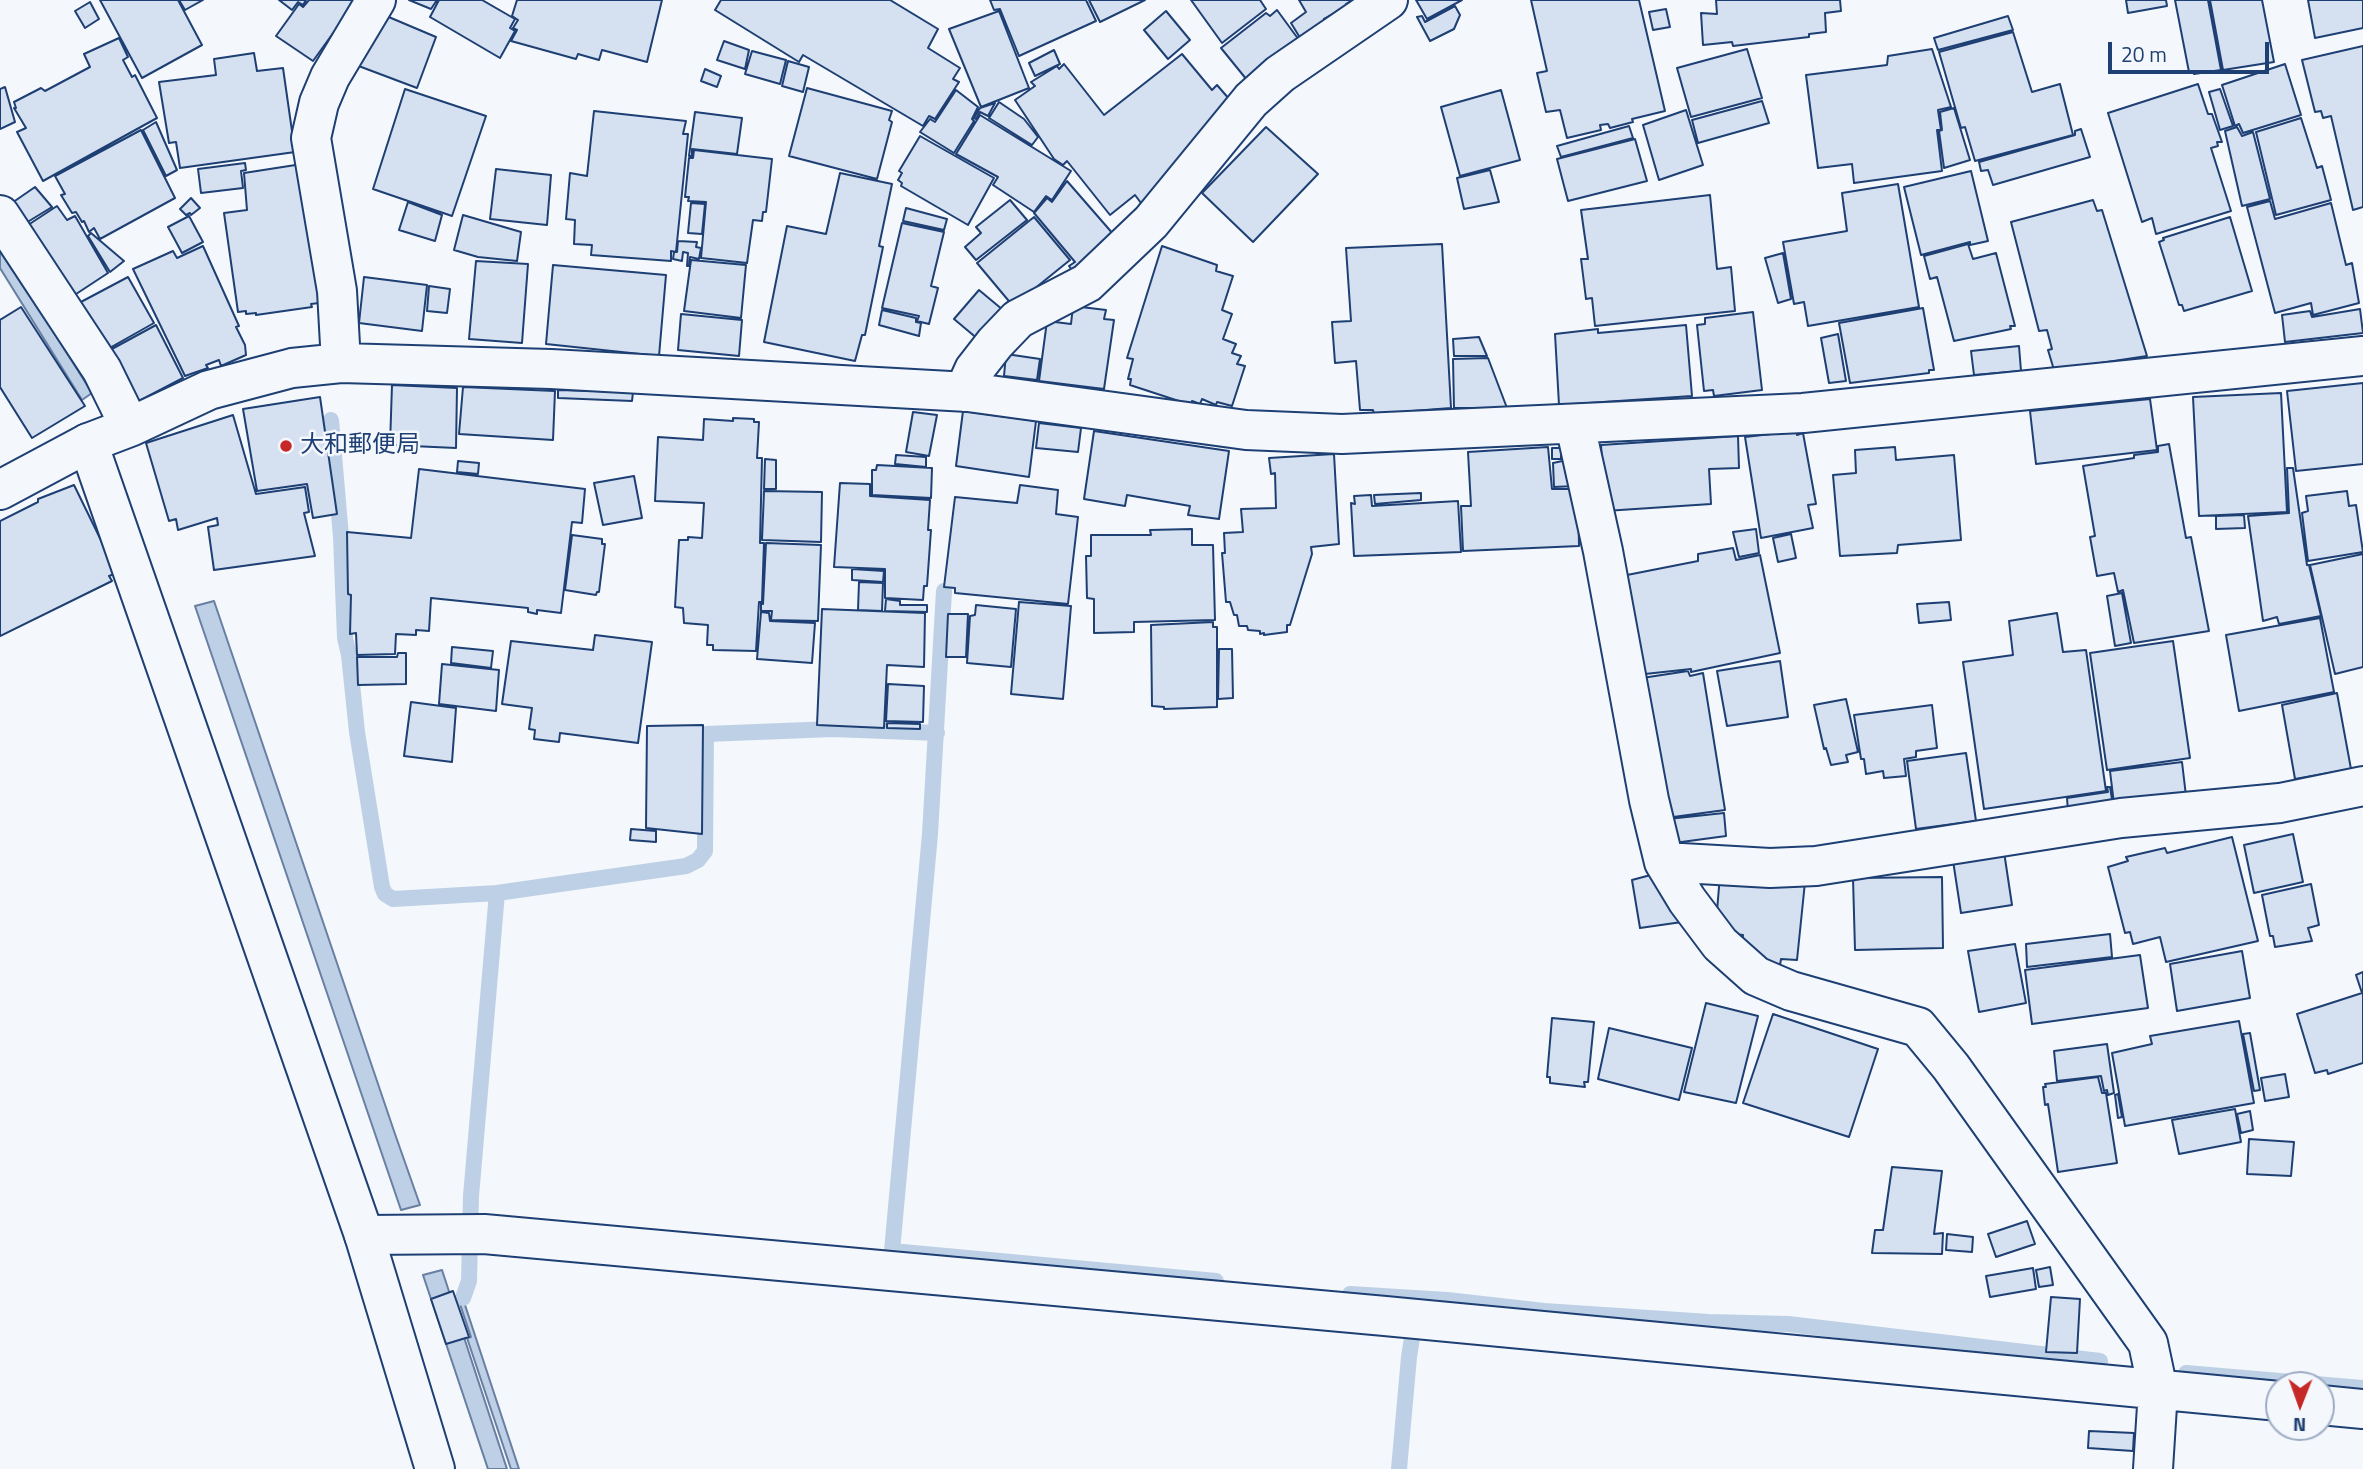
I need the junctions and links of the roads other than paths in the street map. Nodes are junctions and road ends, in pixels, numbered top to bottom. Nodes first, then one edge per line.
1 (376, 0) edge
2 (1388, 0) edge
3 (0, 215) edge
4 (2363, 356) edge
5 (341, 363) junction
6 (964, 392) junction
7 (1576, 425) junction
8 (130, 427) junction
9 (88, 443) junction
10 (0, 489) edge
11 (2363, 786) edge
12 (1664, 862) junction
13 (364, 1235) junction
14 (2158, 1390) junction
15 (2265, 1400) edge
16 (2335, 1406) edge
17 (2363, 1409) edge
18 (435, 1469) edge
19 (2153, 1469) edge

1 - 5 street
2 - 6 street
3 - 8 street
4 - 7 street
5 - 6 street
5 - 8 street
6 - 7 street
7 - 12 street
8 - 9 street
9 - 10 street
9 - 13 street
11 - 12 street
12 - 14 street
13 - 14 street
13 - 18 street
14 - 15 street
14 - 19 street
16 - 17 street

